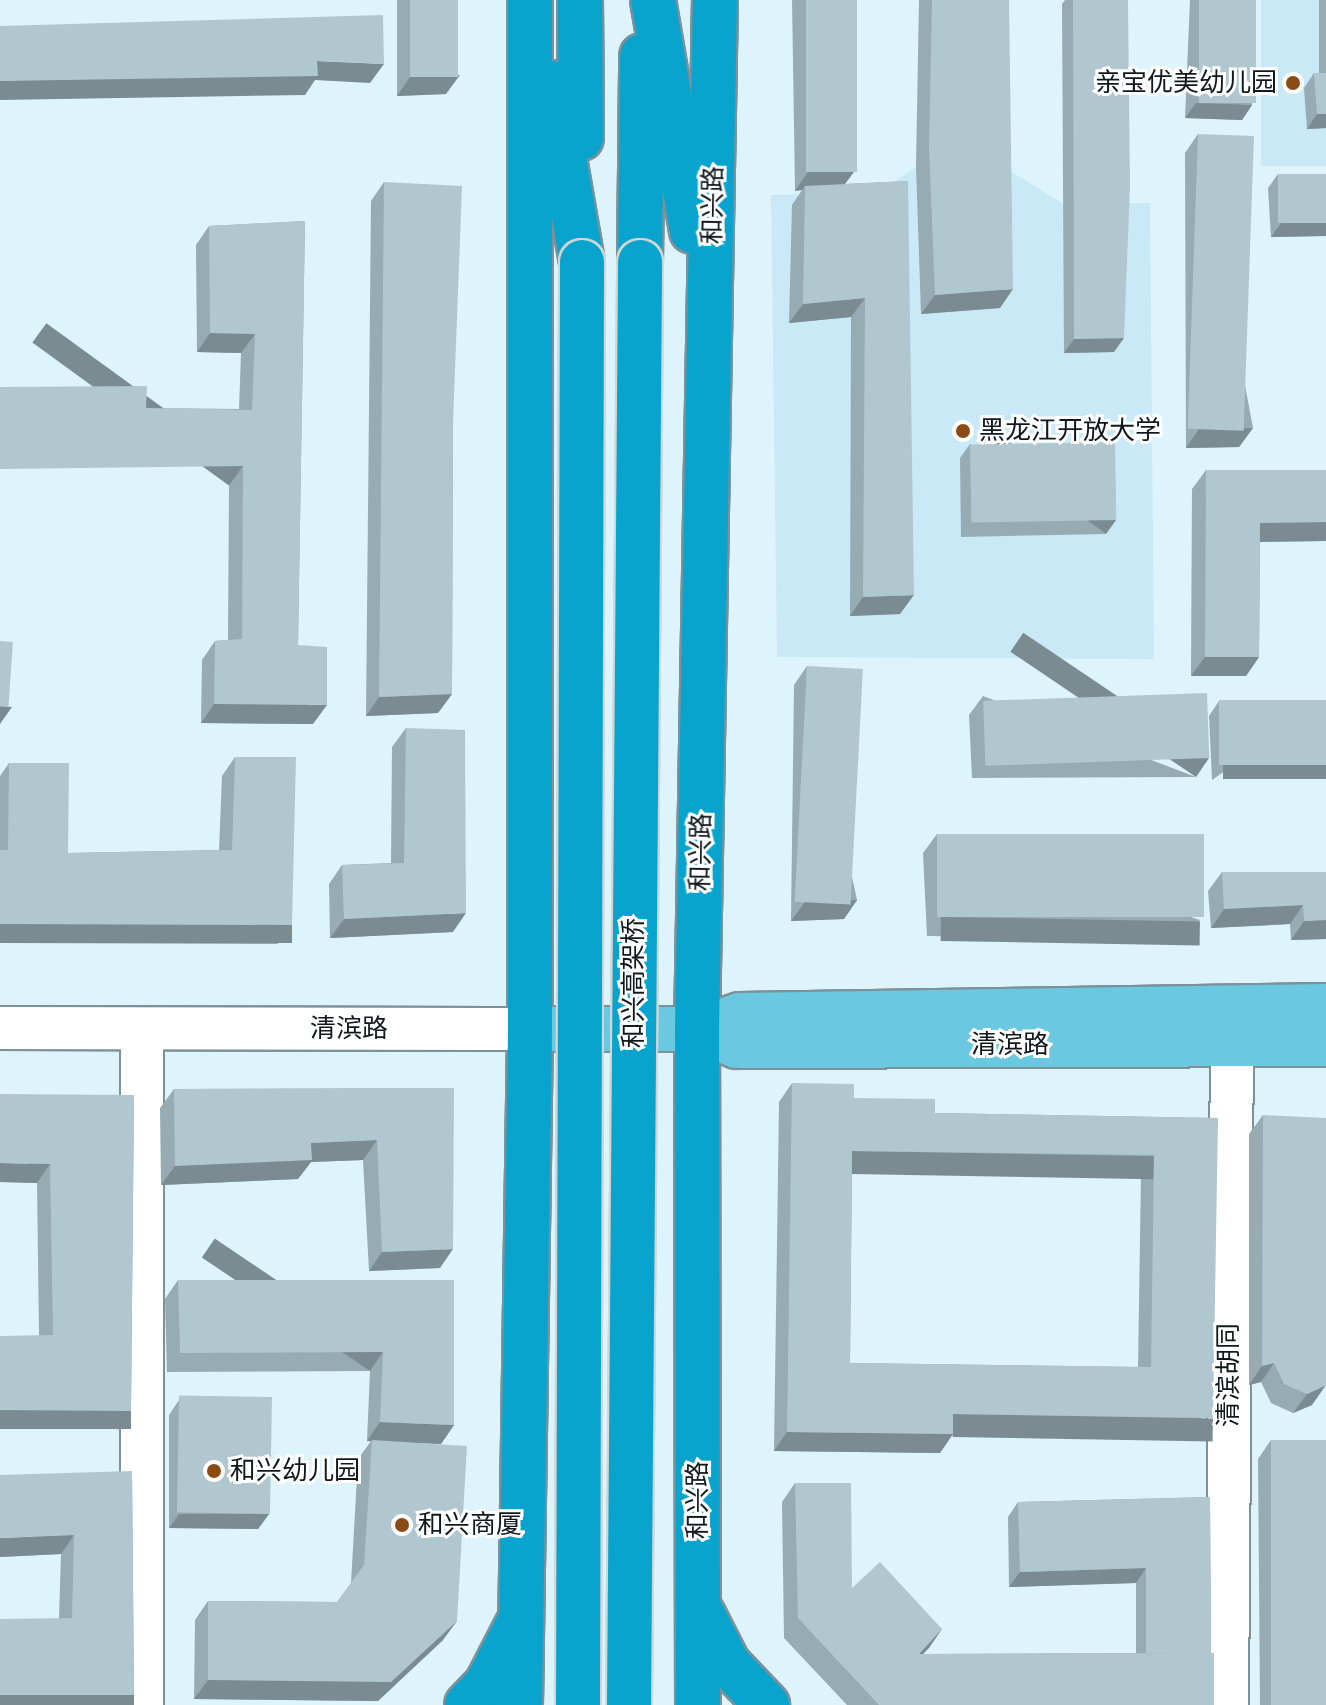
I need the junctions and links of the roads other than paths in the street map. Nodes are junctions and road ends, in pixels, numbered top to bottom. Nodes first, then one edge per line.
1 (533, 0) edge
2 (580, 0) edge
3 (643, 0) edge
4 (653, 0) edge
5 (715, 0) edge
6 (582, 262) junction
7 (712, 344) junction
8 (1326, 1006) edge
9 (0, 1028) edge
10 (142, 1029) junction
11 (530, 1029) junction
12 (697, 1029) junction
13 (1232, 1044) junction
14 (1326, 1044) edge
15 (699, 1605) junction
16 (521, 1618) junction
17 (142, 1705) edge
18 (467, 1705) edge
19 (520, 1705) edge
20 (578, 1705) edge
21 (629, 1705) edge
22 (698, 1705) edge
23 (767, 1705) edge
24 (1227, 1705) edge

1 - 6 highway
1 - 11 highway
2 - 6 highway
3 - 21 highway, 和兴高架桥, bridge
4 - 7 highway
5 - 7 highway, 和兴路
6 - 20 highway, 和兴高架桥, bridge
7 - 12 highway, 和兴路
8 - 12 main road, 清滨路
9 - 10 street, 清滨路
10 - 11 street, 清滨路
10 - 17 street
11 - 12 main road, 清滨路
11 - 16 highway
12 - 13 main road, 清滨路
12 - 15 highway, 和兴路
13 - 14 main road, 清滨路
13 - 24 street, 清滨胡同
15 - 22 highway, 和兴路
15 - 23 highway
16 - 18 highway
16 - 19 highway

